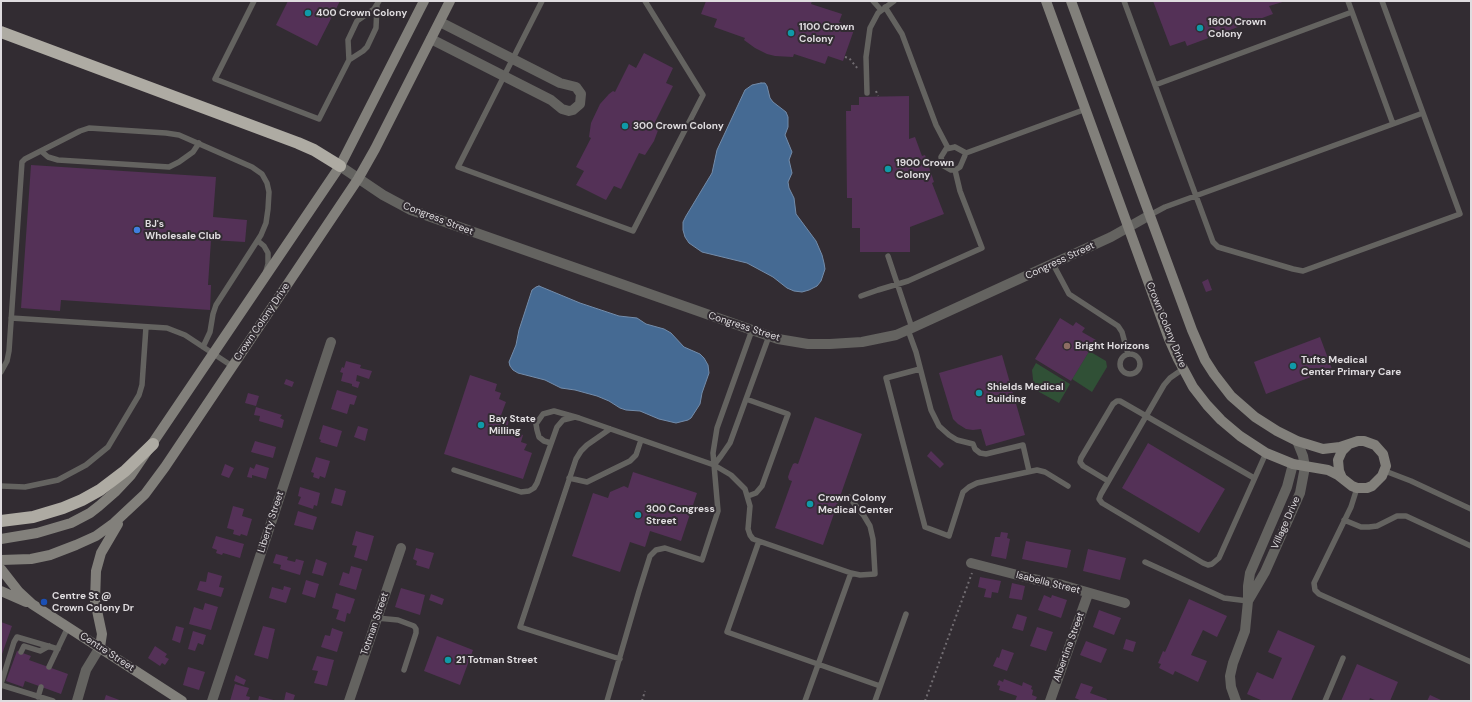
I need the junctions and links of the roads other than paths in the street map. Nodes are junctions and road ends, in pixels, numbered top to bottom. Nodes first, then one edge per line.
1 (254, 1) edge
2 (424, 1) edge
3 (450, 1) edge
4 (542, 1) edge
5 (644, 1) edge
6 (873, 1) edge
7 (894, 1) edge
8 (1046, 1) edge
9 (1071, 1) edge
10 (1124, 1) edge
11 (1348, 1) edge
12 (1382, 1) edge
13 (378, 3) edge
14 (883, 9) junction
15 (1352, 12) junction
16 (440, 22) junction
17 (1, 32) edge
18 (431, 39) junction
19 (512, 59) junction
20 (349, 60) junction
21 (504, 76) junction
22 (569, 85) junction
23 (1155, 85) junction
24 (867, 94) dead end
25 (559, 106) junction
26 (1086, 109) junction
27 (1423, 113) junction
28 (1393, 124) junction
29 (198, 143) junction
30 (948, 148) junction
31 (41, 151) junction
32 (966, 153) junction
33 (340, 166) junction
34 (955, 170) junction
35 (358, 178) junction
36 (1196, 196) junction
37 (1150, 215) junction
38 (1129, 227) junction
39 (258, 241) junction
40 (888, 256) dead end
41 (1053, 264) junction
42 (264, 278) junction
43 (897, 284) junction
44 (862, 296) dead end
45 (11, 318) junction
46 (146, 327) junction
47 (910, 329) junction
48 (752, 330) junction
49 (769, 336) junction
50 (331, 342) dead end
51 (203, 347) junction
52 (213, 354) junction
53 (1128, 354) dead end
54 (232, 366) junction
55 (920, 369) junction
56 (1183, 370) junction
57 (1, 372) edge
58 (746, 399) junction
59 (1146, 415) junction
60 (579, 418) junction
61 (610, 429) junction
62 (641, 440) junction
63 (1297, 441) junction
64 (551, 443) junction
65 (1352, 443) junction
66 (153, 444) junction
67 (1266, 453) junction
68 (1293, 464) junction
69 (714, 465) junction
70 (1305, 467) junction
71 (454, 470) dead end
72 (1029, 471) junction
73 (1385, 471) junction
74 (569, 478) junction
75 (1254, 478) junction
76 (1343, 480) junction
77 (1108, 481) junction
78 (1, 486) edge
79 (1068, 486) dead end
80 (1357, 488) junction
81 (748, 496) junction
82 (849, 497) dead end
83 (1471, 509) edge
84 (122, 517) junction
85 (1344, 520) junction
86 (1, 521) edge
87 (1, 538) edge
88 (759, 541) junction
89 (1471, 546) edge
90 (401, 548) dead end
91 (1, 560) edge
92 (1145, 562) dead end
93 (973, 564) road end
94 (1, 569) edge
95 (851, 574) junction
96 (1, 591) edge
97 (1088, 594) junction
98 (1248, 601) junction
99 (1125, 603) dead end
100 (32, 604) junction
101 (906, 614) dead end
102 (377, 618) junction
103 (68, 627) junction
104 (49, 646) junction
105 (100, 647) junction
106 (58, 649) junction
107 (21, 652) dead end
108 (1344, 658) dead end
109 (620, 659) junction
110 (1471, 662) edge
111 (819, 664) junction
112 (49, 667) dead end
113 (404, 670) dead end
114 (1, 684) edge
115 (880, 686) junction
116 (41, 687) dead end
117 (38, 697) junction
118 (53, 701) edge
119 (76, 701) edge
120 (182, 701) edge
121 (212, 701) edge
122 (349, 701) edge
123 (607, 701) edge
124 (805, 701) edge
125 (874, 701) edge
126 (1050, 701) edge
127 (1236, 701) edge
128 (1325, 701) edge

1 - 20 lane
2 - 33 street
3 - 16 street, Crown Colony Drive
4 - 19 lane
5 - 21 lane
6 - 14 lane
7 - 14 lane
8 - 26 street, Crown Colony Drive
9 - 37 street
10 - 23 lane
11 - 15 lane
12 - 27 lane
13 - 20 lane
13 - 20 lane
14 - 24 lane
14 - 30 lane
15 - 23 lane
15 - 28 lane
16 - 18 street, Crown Colony Drive
16 - 19 street
17 - 33 highway
18 - 21 street
18 - 35 street, Crown Colony Drive
19 - 21 lane
19 - 22 street
21 - 25 street
22 - 25 street
22 - 25 street
23 - 36 lane
26 - 32 lane
26 - 38 street, Crown Colony Drive
27 - 28 lane
27 - 36 lane
28 - 36 lane
29 - 31 lane
29 - 31 lane
29 - 39 lane
30 - 32 lane
30 - 34 lane
31 - 45 lane
32 - 34 lane
33 - 35 street, Congress Street
33 - 42 street
34 - 43 lane
35 - 48 street, Congress Street
35 - 54 street, Crown Colony Drive
36 - 37 lane
37 - 38 street, Congress Street
37 - 63 street
38 - 41 street, Congress Street
38 - 56 street, Crown Colony Drive
39 - 42 lane
39 - 51 lane
40 - 43 lane
41 - 47 street, Congress Street
41 - 53 lane
42 - 52 street
43 - 44 lane
43 - 47 lane
45 - 46 lane
45 - 57 lane
46 - 51 lane
46 - 78 lane
47 - 49 street, Congress Street
47 - 55 lane
48 - 49 street, Congress Street
48 - 69 lane
49 - 58 lane
50 - 121 street, Liberty Street
51 - 52 lane
52 - 54 lane
52 - 66 street
54 - 84 street, Crown Colony Drive
55 - 72 lane
55 - 72 lane
56 - 59 lane
56 - 67 street, Crown Colony Drive
58 - 69 lane
58 - 81 lane
59 - 75 lane
59 - 77 lane
59 - 77 lane
60 - 61 lane
60 - 64 lane
60 - 64 lane
61 - 62 lane
61 - 74 lane
62 - 69 lane
62 - 74 lane
63 - 65 street
63 - 70 street, Village Drive
64 - 71 lane
65 - 73 street
65 - 76 street
66 - 86 highway
66 - 87 street
67 - 68 street, Crown Colony Drive
67 - 75 lane
68 - 70 street, Crown Colony Drive
68 - 98 street, Village Drive
69 - 81 lane
69 - 109 lane
70 - 76 street, Crown Colony Drive
70 - 98 street, Village Drive
72 - 79 lane
73 - 80 street
73 - 83 lane
74 - 109 lane
75 - 77 lane
76 - 80 street, Crown Colony Drive
80 - 85 lane
81 - 88 lane
82 - 95 lane
84 - 91 street, Crown Colony Drive
84 - 105 street
85 - 89 lane
85 - 110 lane
88 - 95 lane
88 - 111 lane
90 - 102 street, Totman Street
92 - 98 lane
93 - 97 street, Isabella Street
94 - 100 street, Centre Street
95 - 111 lane
96 - 100 street, Centre Street
97 - 99 street, Isabella Street
97 - 126 street, Albertina Street
98 - 127 street, Village Drive
100 - 103 street, Centre Street
101 - 115 lane
102 - 113 lane
102 - 122 street, Totman Street
103 - 105 street, Centre Street
103 - 106 lane
104 - 106 lane
104 - 107 lane
104 - 114 lane
105 - 119 street
105 - 120 street, Centre Street
106 - 112 lane
108 - 128 lane
109 - 123 lane
111 - 115 lane
111 - 124 lane
114 - 117 lane
115 - 125 lane
116 - 117 lane
117 - 118 lane

